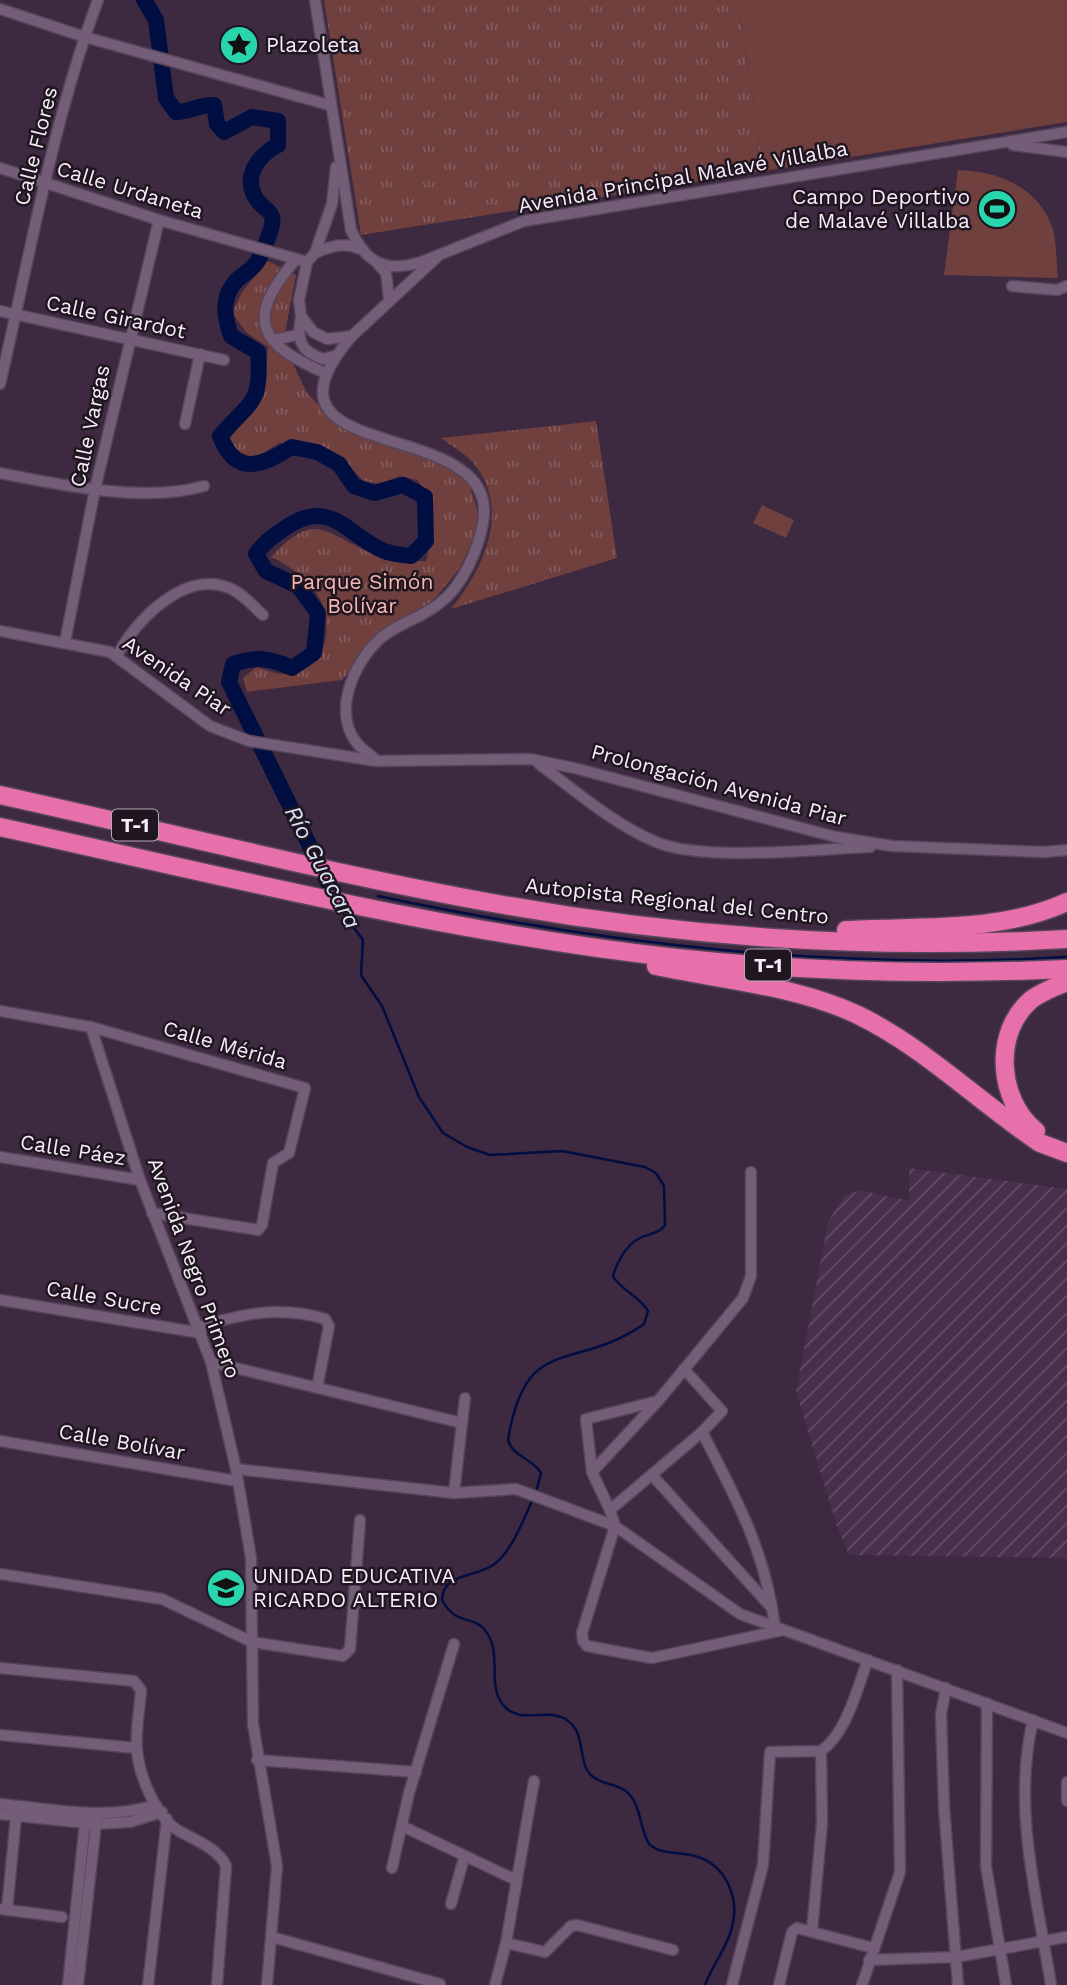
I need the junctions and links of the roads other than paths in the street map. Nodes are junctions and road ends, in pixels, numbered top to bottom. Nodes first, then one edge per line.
1 (98, 0) edge
2 (315, 0) edge
3 (0, 9) edge
4 (85, 37) junction
5 (329, 105) junction
6 (1067, 132) edge
7 (991, 144) junction
8 (1067, 152) edge
9 (337, 156) junction
10 (0, 168) edge
11 (45, 184) junction
12 (159, 220) junction
13 (360, 249) junction
14 (315, 253) junction
15 (439, 255) junction
16 (293, 258) junction
17 (307, 262) junction
18 (376, 262) junction
19 (1012, 286) dead end
20 (1067, 286) edge
21 (390, 298) junction
22 (0, 311) edge
23 (16, 314) junction
24 (301, 316) junction
25 (298, 335) junction
26 (352, 336) junction
27 (273, 340) junction
28 (128, 341) junction
29 (201, 354) junction
30 (334, 356) junction
31 (224, 360) dead end
32 (325, 373) junction
33 (0, 384) edge
34 (184, 424) dead end
35 (0, 473) edge
36 (204, 486) dead end
37 (95, 489) junction
38 (263, 615) dead end
39 (0, 631) edge
40 (65, 642) junction
41 (117, 656) junction
42 (356, 742) junction
43 (282, 746) joint
44 (339, 754) junction
45 (376, 761) junction
46 (536, 762) junction
47 (0, 795) edge
48 (0, 827) edge
49 (892, 846) junction
50 (1067, 850) edge
51 (1067, 902) edge
52 (472, 928) junction
53 (679, 928) junction
54 (1067, 939) edge
55 (1067, 969) edge
56 (1067, 982) edge
57 (0, 1011) edge
58 (90, 1027) junction
59 (1067, 1150) edge
60 (0, 1157) edge
61 (751, 1172) dead end
62 (140, 1180) junction
63 (152, 1213) junction
64 (0, 1300) edge
65 (200, 1330) junction
66 (211, 1362) junction
67 (684, 1369) junction
68 (317, 1388) junction
69 (465, 1398) dead end
70 (658, 1401) junction
71 (462, 1423) junction
72 (702, 1432) junction
73 (0, 1441) edge
74 (236, 1469) junction
75 (592, 1472) junction
76 (652, 1475) junction
77 (237, 1481) junction
78 (454, 1493) junction
79 (610, 1510) junction
80 (360, 1520) dead end
81 (615, 1526) junction
82 (0, 1574) edge
83 (773, 1609) junction
84 (779, 1628) junction
85 (252, 1642) junction
86 (454, 1644) dead end
87 (868, 1660) junction
88 (0, 1668) edge
89 (897, 1670) junction
90 (946, 1688) junction
91 (986, 1703) junction
92 (1032, 1720) junction
93 (1067, 1733) edge
94 (0, 1735) edge
95 (136, 1748) junction
96 (821, 1751) junction
97 (257, 1760) junction
98 (415, 1772) junction
99 (534, 1782) dead end
100 (1067, 1782) edge
101 (1067, 1801) edge
102 (0, 1804) edge
103 (161, 1812) junction
104 (0, 1814) edge
105 (16, 1816) junction
106 (91, 1818) junction
107 (402, 1826) junction
108 (464, 1858) junction
109 (392, 1868) dead end
110 (516, 1880) junction
111 (451, 1904) dead end
112 (4, 1910) edge
113 (62, 1917) dead end
114 (811, 1930) junction
115 (272, 1937) junction
116 (1067, 1937) edge
117 (1043, 1941) junction
118 (506, 1943) junction
119 (873, 1948) junction
120 (673, 1950) dead end
121 (1001, 1950) junction
122 (956, 1957) junction
123 (869, 1960) junction
124 (407, 1981) edge
125 (440, 1984) edge
126 (68, 1985) edge
127 (78, 1985) edge
128 (148, 1985) edge
129 (217, 1985) edge
130 (267, 1985) edge
131 (495, 1985) edge
132 (732, 1985) edge
133 (779, 1985) edge
134 (862, 1985) edge
135 (958, 1985) edge
136 (1006, 1985) edge
137 (1051, 1985) edge

1 - 4 street, Calle Flores
2 - 5 street
3 - 4 street
4 - 5 street
4 - 11 street, Calle Flores
5 - 9 street
6 - 7 street, Avenida Principal Malavé Villalba
7 - 8 street
7 - 15 street, Avenida Principal Malavé Villalba
9 - 13 street
9 - 14 street
10 - 11 street, Calle Urdaneta
11 - 12 street, Calle Urdaneta
11 - 23 street, Calle Flores
12 - 16 street, Calle Urdaneta
12 - 28 street, Calle Vargas
13 - 14 street
13 - 18 street
14 - 17 street
15 - 18 street, Avenida Principal Malavé Villalba
15 - 21 street
16 - 17 street, Calle Urdaneta
16 - 27 street
17 - 24 street
18 - 21 street
19 - 20 street
21 - 26 street
22 - 23 street, Calle Girardot
23 - 28 street, Calle Girardot
23 - 33 street, Calle Flores
24 - 25 street
24 - 26 street
25 - 27 street
25 - 30 street
26 - 30 street
27 - 32 street
28 - 29 street, Calle Girardot
28 - 37 street, Calle Vargas
29 - 31 street, Calle Girardot
29 - 34 street
30 - 32 street
32 - 42 street
35 - 37 street
36 - 37 street
37 - 40 street, Calle Vargas
38 - 41 street
39 - 40 street, Avenida Piar
40 - 41 street, Avenida Piar
41 - 43 street, Avenida Piar
42 - 44 street
42 - 45 street
43 - 44 street, Prolongación Avenida Piar
44 - 45 street, Prolongación Avenida Piar
45 - 46 street, Prolongación Avenida Piar
46 - 49 street, Prolongación Avenida Piar
46 - 49 street, Prolongación Avenida Piar
47 - 53 highway, Autopista Regional del Centro / T-1
48 - 52 highway, T-1
49 - 50 street, Prolongación Avenida Piar
51 - 53 highway
52 - 55 highway, T-1
52 - 59 highway
53 - 54 highway, Autopista Regional del Centro / T-1
56 - 59 highway
57 - 58 street, Calle Mérida
58 - 62 street, Avenida Negro Primero
58 - 63 street, Calle Mérida
60 - 62 street, Calle Páez
61 - 67 street
62 - 63 street, Avenida Negro Primero
63 - 65 street, Avenida Negro Primero
64 - 65 street, Calle Sucre
65 - 66 street, Avenida Negro Primero
65 - 68 street
66 - 68 street
66 - 74 street, Avenida Negro Primero
67 - 70 street
67 - 72 street
68 - 71 street
69 - 71 street
70 - 75 street
70 - 75 street
71 - 78 street
72 - 76 street
72 - 83 street
73 - 77 street, Calle Bolívar
74 - 77 street, Avenida Negro Primero
74 - 78 street
75 - 79 street
76 - 79 street
76 - 83 street
77 - 85 street, Avenida Negro Primero
78 - 81 street
79 - 81 street
80 - 85 street
81 - 84 street
81 - 84 street
82 - 85 street
83 - 84 street
84 - 87 street
85 - 97 street, Avenida Negro Primero
86 - 98 street
87 - 89 street
87 - 96 street
88 - 95 street
89 - 90 street
89 - 119 street
90 - 91 street
90 - 122 street
91 - 92 street
91 - 121 street
92 - 93 street
92 - 117 street
94 - 95 street
95 - 103 street
96 - 114 street
96 - 132 street
97 - 98 street
97 - 115 street, Avenida Negro Primero
98 - 107 street
99 - 110 street
100 - 101 street
102 - 106 street
103 - 106 street
103 - 128 street
103 - 129 street
104 - 105 street
105 - 106 street
105 - 112 street
106 - 126 street
106 - 127 street
107 - 108 street
107 - 109 street
108 - 110 street
108 - 111 street
110 - 118 street
112 - 113 street
114 - 119 street
114 - 133 street
115 - 124 street
115 - 130 street, Avenida Negro Primero
116 - 117 street
117 - 121 street
117 - 137 street
118 - 120 street
118 - 131 street
119 - 123 street
121 - 122 street
121 - 136 street
122 - 123 street
122 - 135 street
123 - 134 street
124 - 125 street

